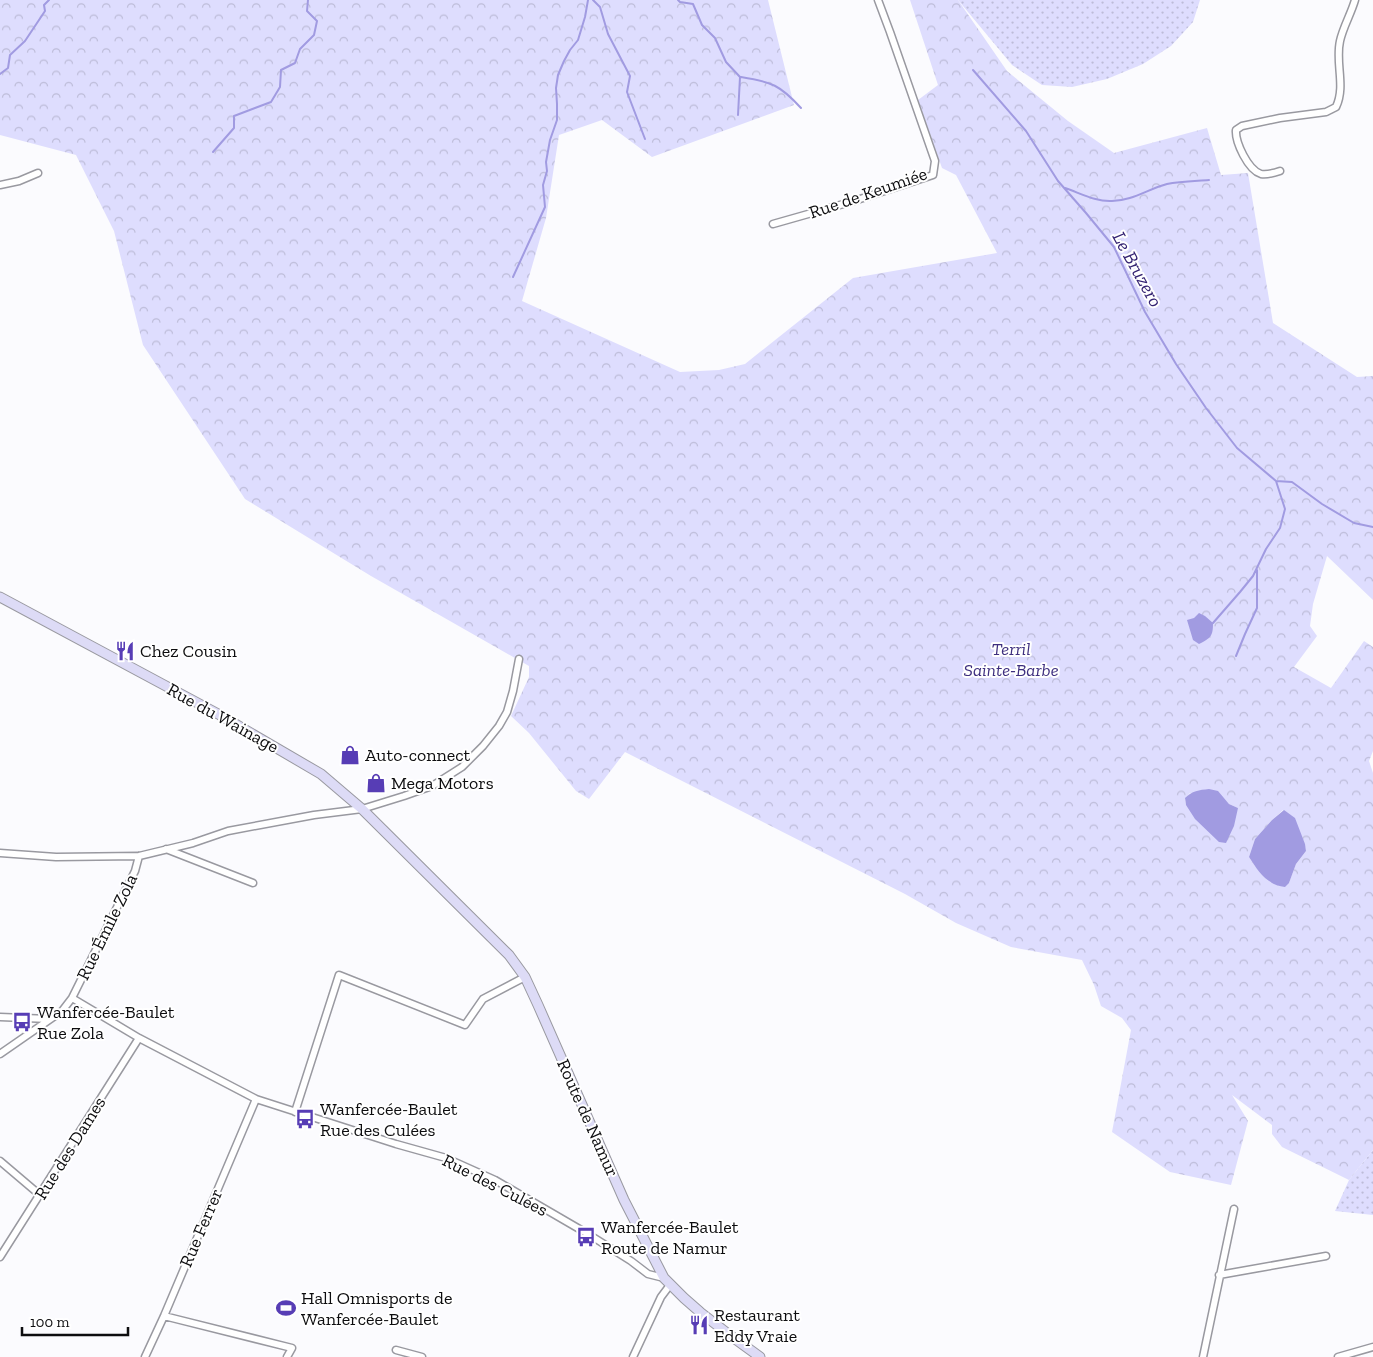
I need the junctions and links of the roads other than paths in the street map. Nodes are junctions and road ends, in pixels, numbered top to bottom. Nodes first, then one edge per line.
1 (878, 0) edge
2 (1355, 0) edge
3 (1280, 171) dead end
4 (38, 173) dead end
5 (0, 185) edge
6 (773, 224) dead end
7 (0, 598) edge
8 (519, 659) dead end
9 (362, 809) junction
10 (166, 849) junction
11 (0, 853) edge
12 (139, 856) junction
13 (425, 870) joint
14 (253, 883) dead end
15 (525, 977) junction
16 (72, 998) junction
17 (0, 1017) edge
18 (49, 1019) junction
19 (139, 1038) junction
20 (0, 1054) edge
21 (256, 1099) junction
22 (295, 1112) junction
23 (0, 1161) edge
24 (40, 1195) junction
25 (1234, 1209) dead end
26 (0, 1256) edge
27 (1326, 1256) dead end
28 (1220, 1274) junction
29 (667, 1282) junction
30 (164, 1316) junction
31 (1373, 1348) edge
32 (396, 1350) dead end
33 (145, 1357) edge
34 (287, 1357) edge
35 (422, 1357) edge
36 (633, 1357) edge
37 (760, 1357) edge
38 (1203, 1357) edge
39 (1338, 1357) edge

1 - 6 street, Rue de Keumiée
2 - 3 street
4 - 5 street
7 - 9 main road, Rue du Wainage
8 - 9 street
9 - 10 street
9 - 13 main road, Rue du Wainage
10 - 12 street
10 - 14 street
11 - 12 street
12 - 16 street, Rue Émile Zola
13 - 15 main road, Route de Namur
15 - 22 street
15 - 29 main road, Route de Namur
16 - 18 street, Rue Émile Zola
16 - 19 street, Rue des Culées
17 - 18 street
18 - 20 street, Rue Émile Zola
19 - 21 street, Rue des Culées
19 - 24 street, Rue des Dames
21 - 22 street, Rue des Culées
21 - 30 street, Rue Ferrer
22 - 29 street, Rue des Culées
23 - 24 street
24 - 26 street, Rue des Dames
25 - 28 street
27 - 28 street
28 - 38 street
29 - 36 street
29 - 37 main road, Route de Namur
30 - 33 street, Rue Ferrer
30 - 34 street
31 - 39 street
32 - 35 street

